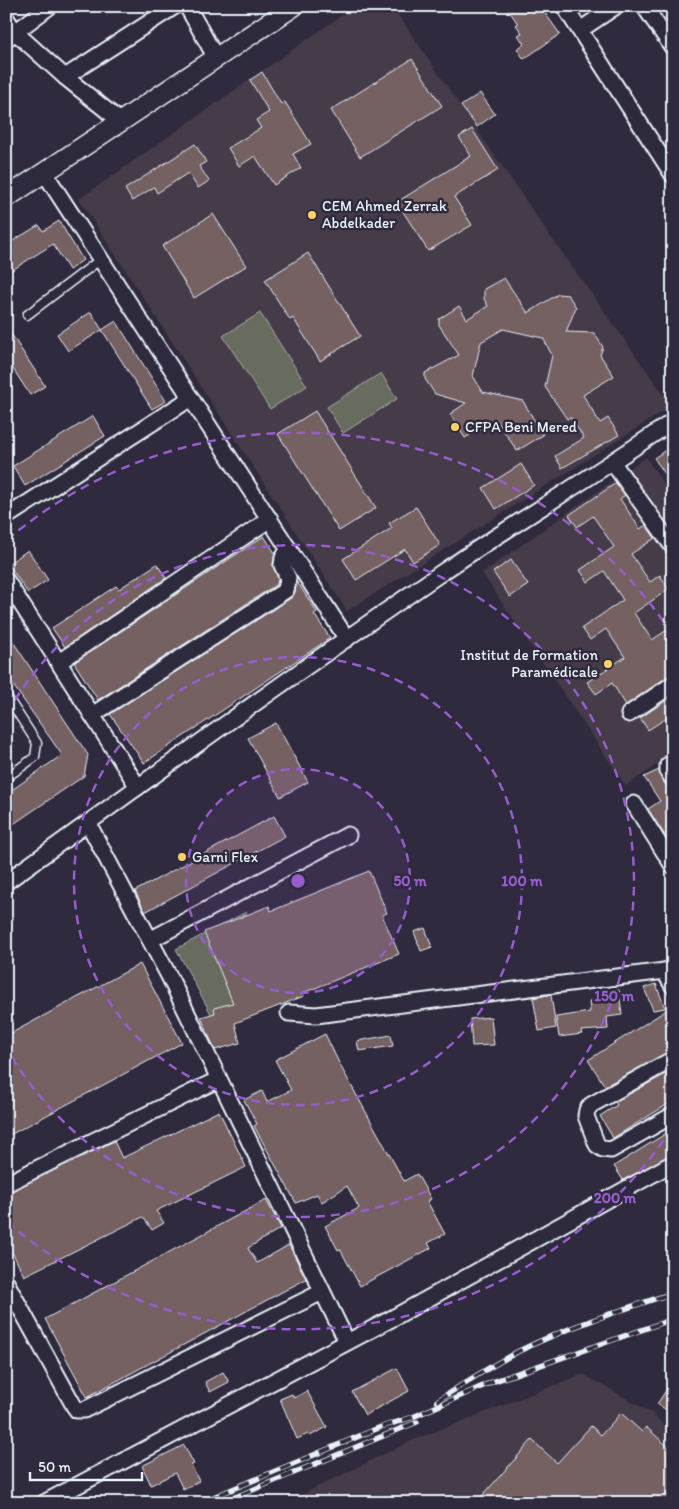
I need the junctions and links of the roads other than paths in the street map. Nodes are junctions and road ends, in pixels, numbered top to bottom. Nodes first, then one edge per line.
1 (50, 6) edge
2 (175, 6) edge
3 (187, 6) edge
4 (294, 6) edge
5 (564, 6) edge
6 (616, 6) edge
7 (644, 6) edge
8 (6, 18) edge
9 (580, 30) junction
10 (11, 35) edge
11 (673, 48) edge
12 (216, 58) junction
13 (65, 77) junction
14 (120, 122) junction
15 (44, 172) junction
16 (673, 175) edge
17 (6, 198) edge
18 (101, 259) junction
19 (27, 315) dead end
20 (191, 398) junction
21 (673, 421) edge
22 (613, 463) junction
23 (6, 518) edge
24 (270, 519) junction
25 (673, 547) edge
26 (289, 549) junction
27 (673, 561) edge
28 (7, 583) edge
29 (348, 639) junction
30 (59, 662) junction
31 (673, 684) edge
32 (6, 695) edge
33 (629, 714) dead end
34 (92, 715) junction
35 (6, 778) edge
36 (138, 787) junction
37 (634, 804) dead end
38 (88, 823) junction
39 (348, 835) dead end
40 (673, 866) edge
41 (6, 882) edge
42 (150, 940) junction
43 (668, 970) edge
44 (673, 986) edge
45 (289, 1013) dead end
46 (673, 1059) edge
47 (219, 1079) junction
48 (673, 1115) edge
49 (673, 1163) edge
50 (6, 1184) edge
51 (6, 1282) edge
52 (322, 1292) junction
53 (347, 1342) junction
54 (44, 1503) edge

1 - 10 street
2 - 13 street
3 - 12 street
4 - 12 street
5 - 9 street
6 - 9 street
7 - 11 street
8 - 10 street
9 - 16 street
10 - 13 street
12 - 14 street
13 - 14 street
14 - 15 street
15 - 17 street
15 - 18 street
18 - 19 lane
18 - 20 street
20 - 23 street
20 - 24 street
21 - 22 street
22 - 25 street
22 - 29 street
24 - 26 street
24 - 30 street
25 - 27 street
26 - 29 street
26 - 34 street
28 - 30 street
29 - 36 street
30 - 34 street
31 - 33 street
32 - 35 lane
34 - 36 street
36 - 38 street
37 - 40 street
38 - 41 street
38 - 42 street
39 - 42 street
42 - 47 street
43 - 44 street
43 - 45 street
46 - 48 street
47 - 50 street
47 - 52 street
49 - 53 street
51 - 52 street
52 - 53 street
53 - 54 street

